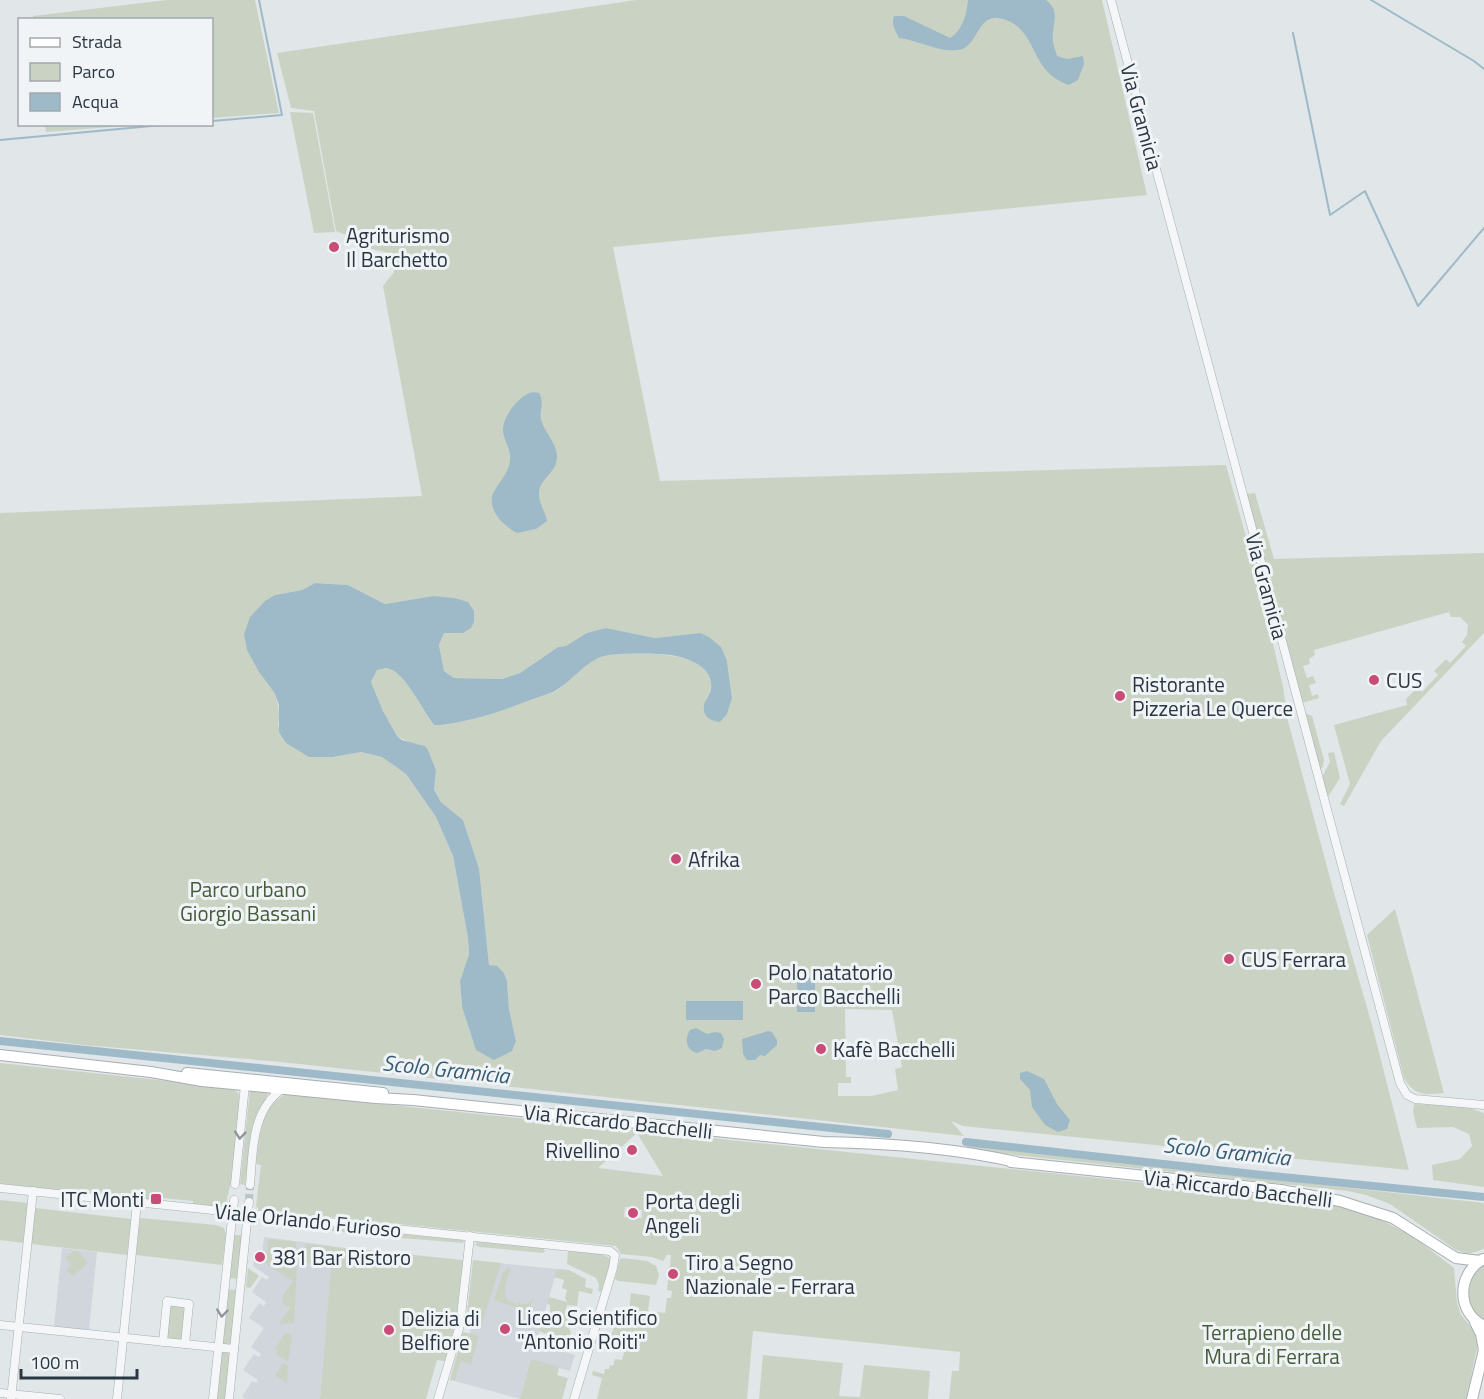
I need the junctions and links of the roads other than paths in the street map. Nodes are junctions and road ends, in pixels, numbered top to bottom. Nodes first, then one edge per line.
1 (1111, 0) edge
2 (0, 1055) edge
3 (246, 1081) junction
4 (275, 1086) junction
5 (1484, 1105) edge
6 (236, 1185) dead end
7 (250, 1185) tunnel mouth
8 (0, 1188) edge
9 (33, 1191) junction
10 (234, 1200) dead end
11 (249, 1202) tunnel mouth
12 (137, 1203) junction
13 (232, 1213) junction
14 (248, 1215) junction
15 (470, 1236) junction
16 (1449, 1254) junction
17 (1482, 1259) edge
18 (1464, 1282) junction
19 (225, 1285) junction
20 (241, 1286) junction
21 (1479, 1323) edge
22 (0, 1325) edge
23 (18, 1327) junction
24 (123, 1338) junction
25 (163, 1342) junction
26 (185, 1344) junction
27 (219, 1348) junction
28 (234, 1349) junction
29 (1484, 1350) edge
30 (0, 1393) edge
31 (11, 1397) edge
32 (60, 1399) edge
33 (117, 1399) edge
34 (213, 1399) edge
35 (229, 1399) edge
36 (438, 1399) edge
37 (574, 1399) edge
38 (1472, 1399) edge

1 - 5 street, Via Gramicia
2 - 3 main road, Via Riccardo Bacchelli
3 - 4 main road, Via Riccardo Bacchelli
3 -> 6 street
4 - 7 street
4 - 16 main road, Via Riccardo Bacchelli
8 - 9 street, Viale Orlando Furioso
9 - 12 street, Viale Orlando Furioso
9 - 23 street
10 - 13 street
11 - 14 street
12 - 13 street, Viale Orlando Furioso
12 - 24 street
13 - 14 street, Viale Orlando Furioso
13 - 19 street
14 - 15 street, Viale Orlando Furioso
14 - 20 street
15 - 36 street
15 - 37 street, Viale Orlando Furioso
16 - 17 main road, Via Riccardo Bacchelli
16 - 18 main road, Via Riccardo Bacchelli
17 - 18 main road
18 - 21 main road
19 - 20 street
19 -> 27 street
20 - 28 street
21 - 29 main road
22 - 23 street
23 - 24 street
23 - 31 street
24 - 25 street
24 - 33 street
25 - 26 street
25 - 26 street
26 - 27 street
27 - 28 street
27 - 34 street
28 - 35 street
29 - 38 main road
30 - 31 street
31 - 32 street

